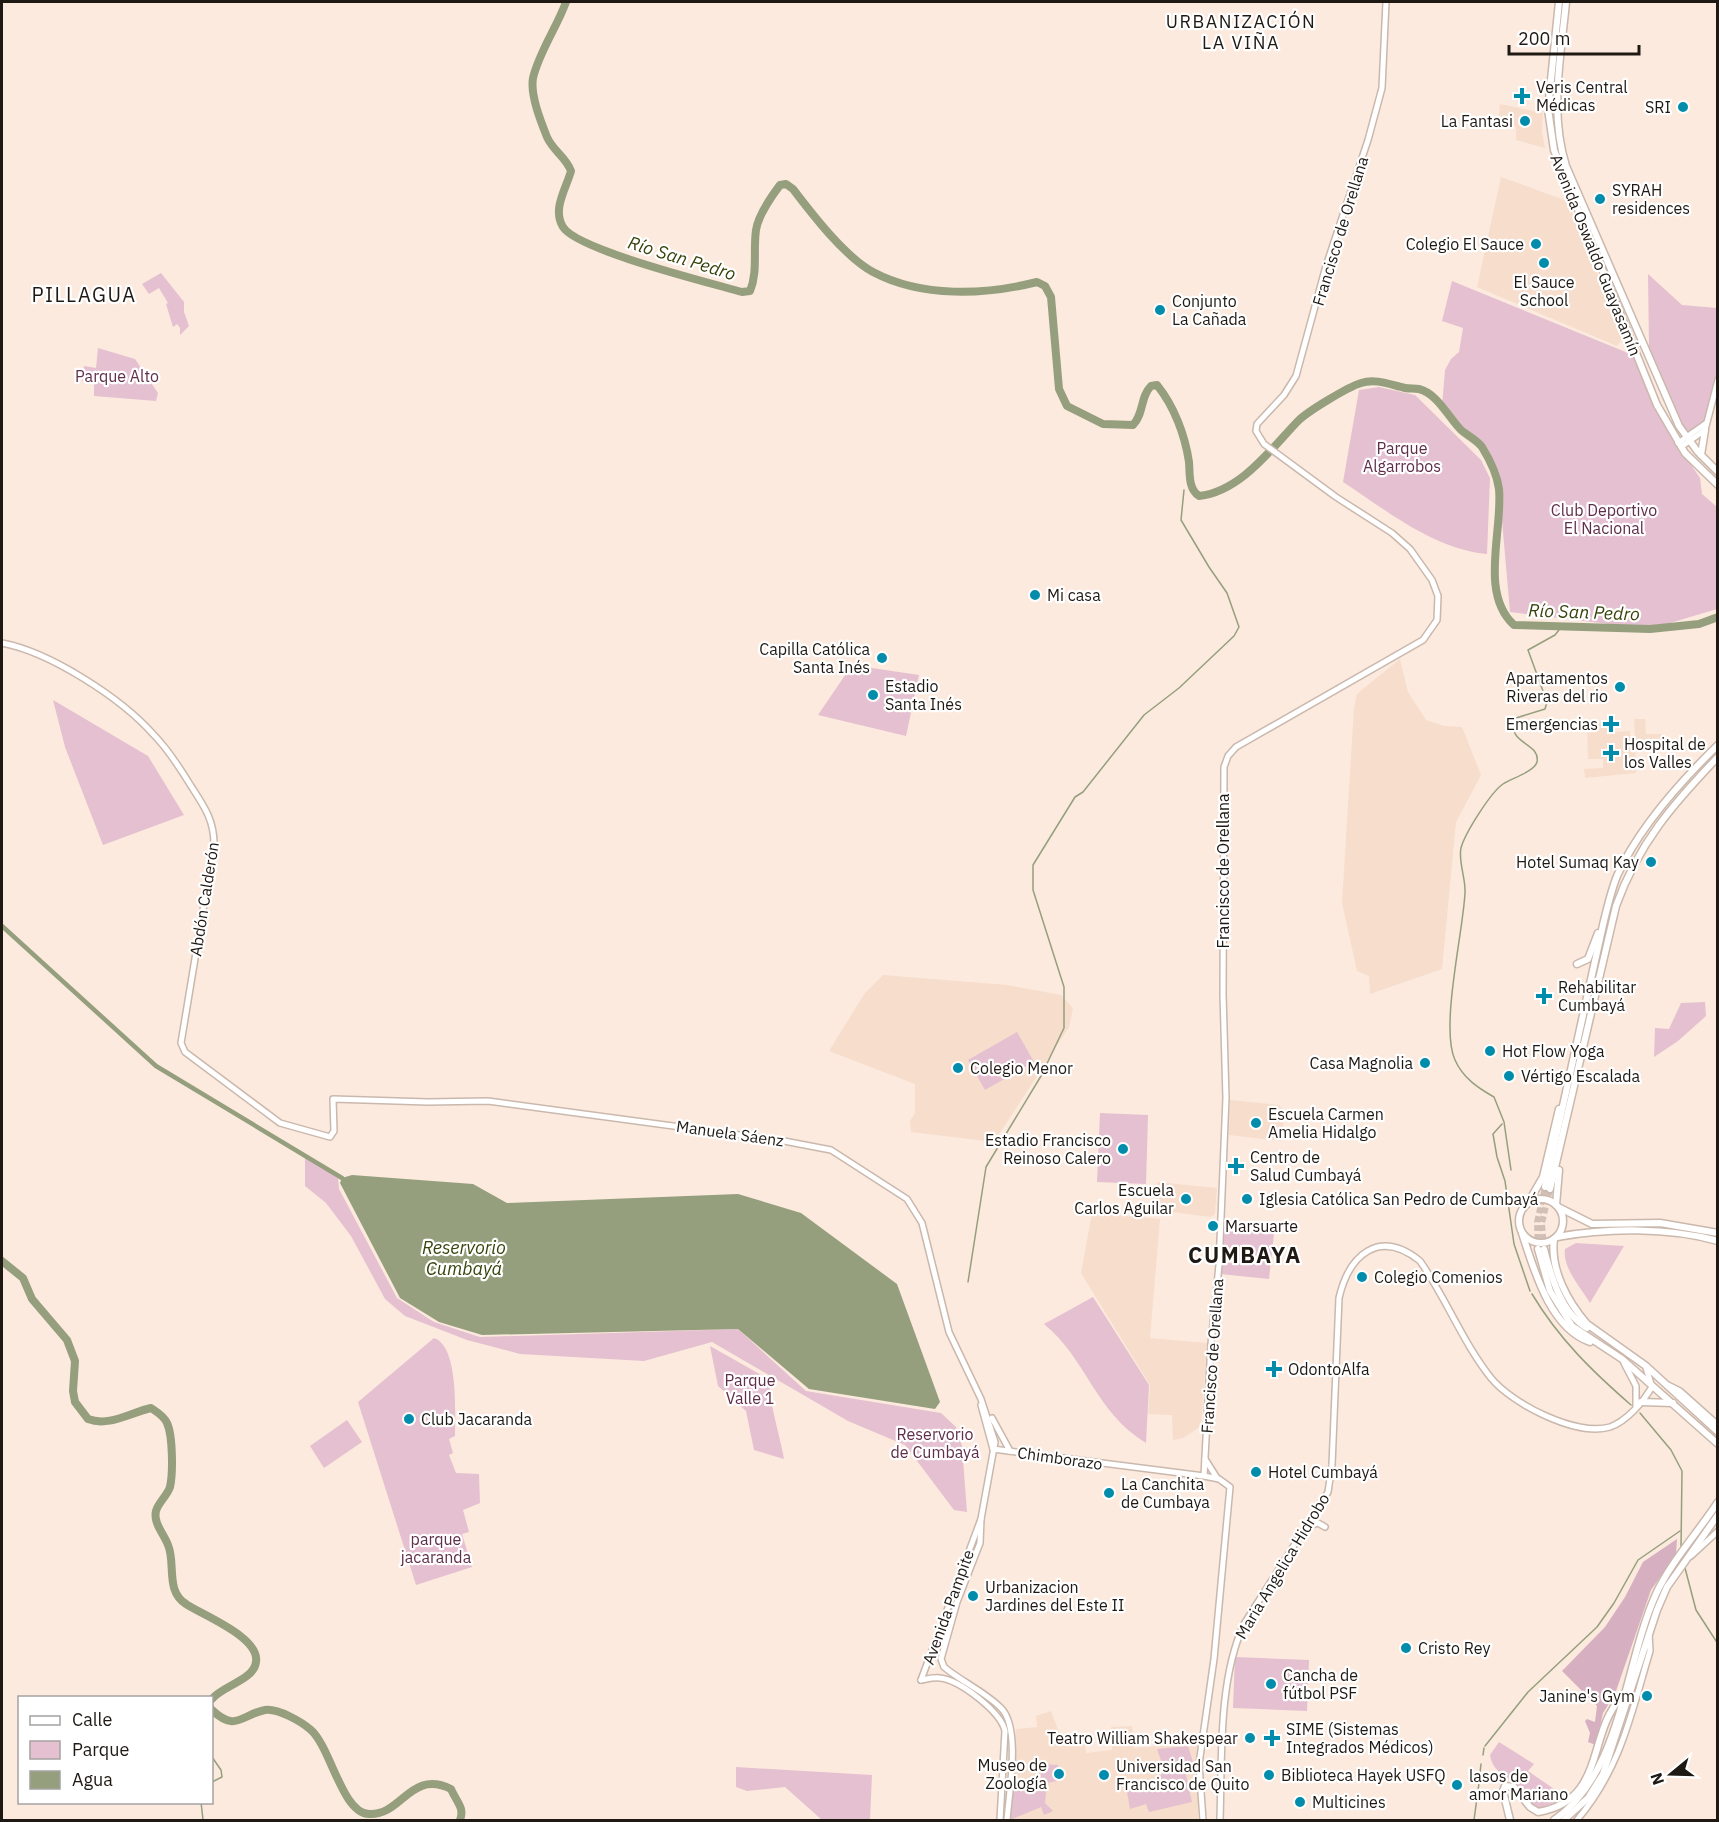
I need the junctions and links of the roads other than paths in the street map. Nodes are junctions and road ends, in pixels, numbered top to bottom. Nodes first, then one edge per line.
1 (1386, 2) edge
2 (1559, 2) edge
3 (1566, 2) edge
4 (1718, 380) edge
5 (1705, 427) junction
6 (1688, 440) junction
7 (1680, 445) junction
8 (1701, 455) junction
9 (1718, 472) edge
10 (1718, 485) edge
11 (2, 643) edge
12 (1718, 744) edge
13 (1718, 757) edge
14 (1603, 925) junction
15 (1577, 964) dead end
16 (1569, 1080) junction
17 (1575, 1092) junction
18 (333, 1099) joint
19 (1527, 1203) junction
20 (1557, 1206) junction
21 (1522, 1233) junction
22 (1718, 1233) edge
23 (1555, 1238) junction
24 (1718, 1241) edge
25 (1604, 1337) junction
26 (1599, 1346) junction
27 (1622, 1359) junction
28 (1646, 1366) junction
29 (1664, 1383) junction
30 (1652, 1387) junction
31 (977, 1391) junction
32 (981, 1399) junction
33 (1673, 1403) junction
34 (1637, 1405) junction
35 (1718, 1425) edge
36 (1718, 1432) edge
37 (1718, 1444) edge
38 (993, 1449) junction
39 (1010, 1451) junction
40 (1205, 1454) junction
41 (1204, 1476) junction
42 (1217, 1478) junction
43 (1718, 1502) edge
44 (1718, 1515) edge
45 (981, 1519) junction
46 (1308, 1527) junction
47 (1325, 1527) dead end
48 (1718, 1531) edge
49 (1683, 1559) junction
50 (931, 1653) junction
51 (941, 1655) junction
52 (959, 1678) junction
53 (956, 1684) junction
54 (1623, 1695) junction
55 (1630, 1707) junction
56 (1000, 1821) edge
57 (1007, 1821) edge
58 (1203, 1821) edge
59 (1220, 1821) edge
60 (1510, 1821) edge
61 (1554, 1821) edge
62 (1564, 1821) edge
63 (1577, 1821) edge

1 - 40 street, Francisco de Orellana
2 - 7 main road, Avenida Oswaldo Guayasamín
3 - 6 main road, Avenida Oswaldo Guayasamín
4 - 5 street
5 - 6 street
5 - 8 main road
6 - 7 street
6 - 8 main road, Avenida Oswaldo Guayasamín
7 - 10 main road, Avenida Oswaldo Guayasamín
8 - 9 main road, Avenida Oswaldo Guayasamín
11 - 18 street, Abdón Calderón
12 - 14 main road
13 - 17 main road
14 - 15 main road
14 - 16 main road
16 - 17 main road
16 - 19 main road
17 - 20 main road
18 - 31 street, Manuela Sáenz
19 - 20 main road
19 - 21 main road
20 - 22 main road
20 - 23 main road
21 - 23 main road
21 - 26 main road
23 - 24 main road
23 - 25 main road
25 - 26 main road
25 - 28 main road
26 - 27 main road
27 - 30 main road
27 - 34 street
28 - 29 main road
28 - 30 street
29 - 35 street
29 - 36 main road
30 - 33 main road
30 - 34 street, Maria Angelica Hidrobo
31 - 32 street, Manuela Sáenz
31 - 38 street, Manuela Sáenz
32 - 38 street, Manuela Sáenz
32 - 39 street
33 - 34 main road
33 - 37 main road
34 - 46 street, Maria Angelica Hidrobo
38 - 39 street, Chimborazo
38 - 45 street, Avenida Pampite
39 - 41 street, Chimborazo
40 - 41 street, Francisco de Orellana
40 - 42 street
41 - 42 street, Chimborazo
42 - 58 street, Chimborazo
43 - 49 main road
44 - 49 main road
45 - 50 street, Avenida Pampite
45 - 51 street, Avenida Pampite
46 - 47 street
46 - 59 street, Maria Angelica Hidrobo
48 - 49 street
49 - 54 main road
49 - 55 main road
50 - 51 street
50 - 53 street, Avenida Pampite
51 - 52 street, Avenida Pampite
52 - 53 street
52 - 57 street, Avenida Pampite
53 - 56 street, Avenida Pampite
54 - 60 main road
54 - 61 main road
55 - 62 main road
55 - 63 street

